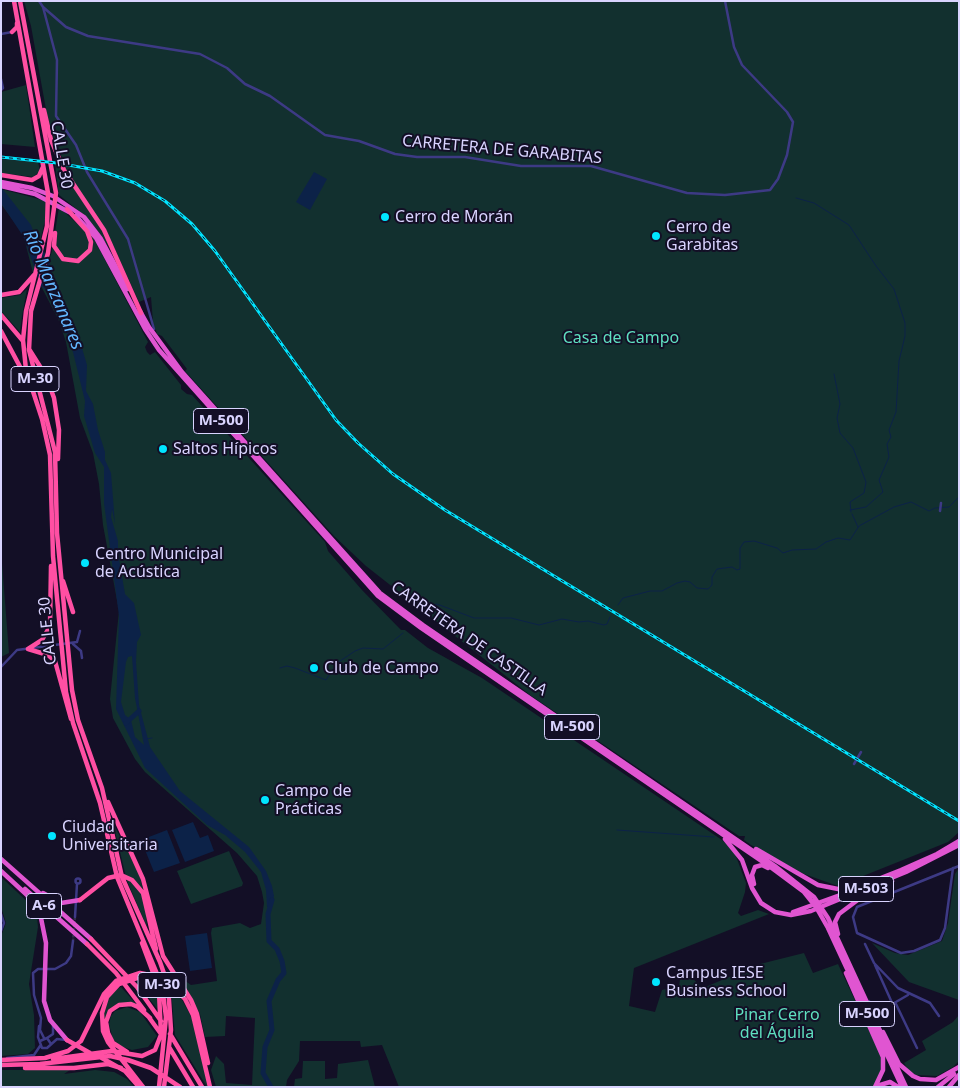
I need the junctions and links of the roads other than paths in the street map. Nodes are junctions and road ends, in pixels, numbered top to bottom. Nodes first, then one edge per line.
1 (20, 1) edge
2 (39, 1) edge
3 (725, 1) edge
4 (14, 2) edge
5 (43, 7) junction
6 (12, 32) junction
7 (1, 34) edge
8 (22, 39) junction
9 (34, 73) junction
10 (1, 79) edge
11 (1, 90) edge
12 (44, 163) junction
13 (1, 175) edge
14 (3, 184) edge
15 (56, 193) junction
16 (66, 207) junction
17 (36, 272) junction
18 (1, 295) edge
19 (140, 313) junction
20 (1, 315) edge
21 (154, 329) dead end
22 (1, 332) edge
23 (41, 414) junction
24 (56, 468) junction
25 (941, 503) dead end
26 (940, 511) dead end
27 (53, 556) junction
28 (60, 570) junction
29 (73, 612) dead end
30 (401, 612) junction
31 (422, 627) junction
32 (80, 630) dead end
33 (73, 644) junction
34 (48, 646) junction
35 (28, 649) junction
36 (48, 654) junction
37 (82, 658) dead end
38 (1, 667) edge
39 (80, 717) dead end
40 (73, 723) junction
41 (85, 743) junction
42 (860, 753) dead end
43 (854, 764) dead end
44 (102, 788) junction
45 (697, 817) junction
46 (722, 829) junction
47 (959, 841) edge
48 (959, 845) edge
49 (1, 859) edge
50 (959, 866) edge
51 (952, 868) junction
52 (1, 870) edge
53 (906, 872) junction
54 (889, 875) junction
55 (24, 879) junction
56 (77, 884) dead end
57 (797, 886) junction
58 (121, 890) junction
59 (825, 904) junction
60 (810, 910) junction
61 (1, 914) edge
62 (75, 917) tunnel mouth
63 (1, 931) edge
64 (73, 941) tunnel mouth
65 (834, 941) junction
66 (865, 944) dead end
67 (160, 962) junction
68 (874, 964) junction
69 (852, 972) junction
70 (159, 984) junction
71 (859, 987) junction
72 (178, 992) junction
73 (908, 994) junction
74 (868, 1000) junction
75 (895, 1004) junction
76 (882, 1010) junction
77 (40, 1014) junction
78 (939, 1016) dead end
79 (150, 1018) junction
80 (50, 1020) junction
81 (878, 1020) junction
82 (46, 1038) junction
83 (886, 1038) junction
84 (67, 1040) junction
85 (40, 1044) junction
86 (51, 1044) junction
87 (917, 1048) dead end
88 (1, 1063) edge
89 (121, 1068) junction
90 (959, 1071) edge
91 (141, 1087) edge
92 (159, 1087) edge
93 (164, 1087) edge
94 (180, 1087) edge
95 (193, 1087) edge
96 (202, 1087) edge
97 (211, 1087) edge
98 (876, 1087) edge
99 (900, 1087) edge
100 (907, 1087) edge
101 (939, 1087) edge
102 (949, 1087) edge

1 - 9 highway, M-30
2 - 5 street
3 - 5 street, CARRETERA DE GARABITAS
4 - 6 highway
4 - 8 highway, M-30
5 - 21 street
6 - 7 street
6 - 8 highway
8 - 12 highway, M-30
9 - 15 highway, CALLE 30 / M-30
9 - 19 highway
10 - 11 street
12 - 13 highway
12 - 17 highway, CALLE 30 / M-30
14 - 16 highway, CARRETERA DE CASTILLA / M-500
15 - 16 highway
15 - 24 highway, CALLE 30 / M-30
16 - 19 highway, CARRETERA DE CASTILLA / M-500
16 - 30 highway, CARRETERA DE CASTILLA / M-500
17 - 18 highway
17 - 23 highway, CALLE 30 / M-30
19 - 30 highway, CARRETERA DE CASTILLA / M-500
20 - 24 highway
22 - 23 highway
23 - 27 highway, CALLE 30 / M-30
24 - 28 highway, CALLE 30 / M-30
25 - 26 street
27 - 35 highway
27 - 40 highway, CALLE 30 / M-30
28 - 29 highway
28 - 41 highway, CALLE 30 / M-30
30 - 31 highway, CARRETERA DE CASTILLA / M-500
31 - 45 highway, CARRETERA DE CASTILLA / M-500
31 - 46 highway, CARRETERA DE CASTILLA / M-500
32 - 33 street
33 - 34 street
33 - 37 street
34 - 35 street
34 - 36 street
35 - 36 highway
35 - 38 street
36 - 40 highway
39 - 41 highway
40 - 58 highway, CALLE 30 / M-30
41 - 44 highway, M-30
42 - 43 street
44 - 67 highway, M-30
44 - 97 highway
45 - 57 highway, CARRETERA DE CASTILLA / M-500
45 - 60 highway, M-503
46 - 54 highway, M-500
46 - 69 highway, CARRETERA DE CASTILLA / M-500
47 - 54 highway, M-503
48 - 53 highway, M-503
49 - 55 highway, A-6
50 - 51 street
51 - 51 street
52 - 79 highway, A-6
52 - 80 highway
53 - 59 highway, M-503
53 - 69 highway
54 - 59 highway, M-503
55 - 67 highway
55 - 96 highway, A-6
56 - 62 street
57 - 60 highway, M-500
57 - 65 highway, CARRETERA DE CASTILLA / M-500
58 - 70 highway
58 - 92 highway, CALLE 30 / M-30
59 - 60 highway, M-503
61 - 63 street
64 - 77 street
65 - 98 highway, M-500
65 - 99 highway, CARRETERA DE CASTILLA / M-500
66 - 68 street
67 - 93 highway, M-30
68 - 73 street
68 - 75 street
69 - 71 highway, CARRETERA DE CASTILLA / M-500
70 - 79 highway
70 - 88 highway
71 - 74 highway, M-500
71 - 100 highway, CARRETERA DE CASTILLA / M-500
72 - 88 highway
72 - 91 highway
72 - 97 highway
73 - 75 street
73 - 78 street
74 - 76 street
74 - 81 highway, M-500
75 - 76 street
75 - 87 street
76 - 81 street
77 - 82 street
77 - 85 street
79 - 95 highway, A-6
80 - 82 street
80 - 84 highway
81 - 83 highway, M-500
82 - 85 street
82 - 86 street
83 - 90 highway, M-500
83 - 100 highway, M-500
84 - 86 street
84 - 89 highway
85 - 86 street
85 - 88 street
88 - 89 highway
88 - 94 highway
89 - 91 highway
90 - 101 highway
90 - 102 highway
98 - 99 highway, M-500

